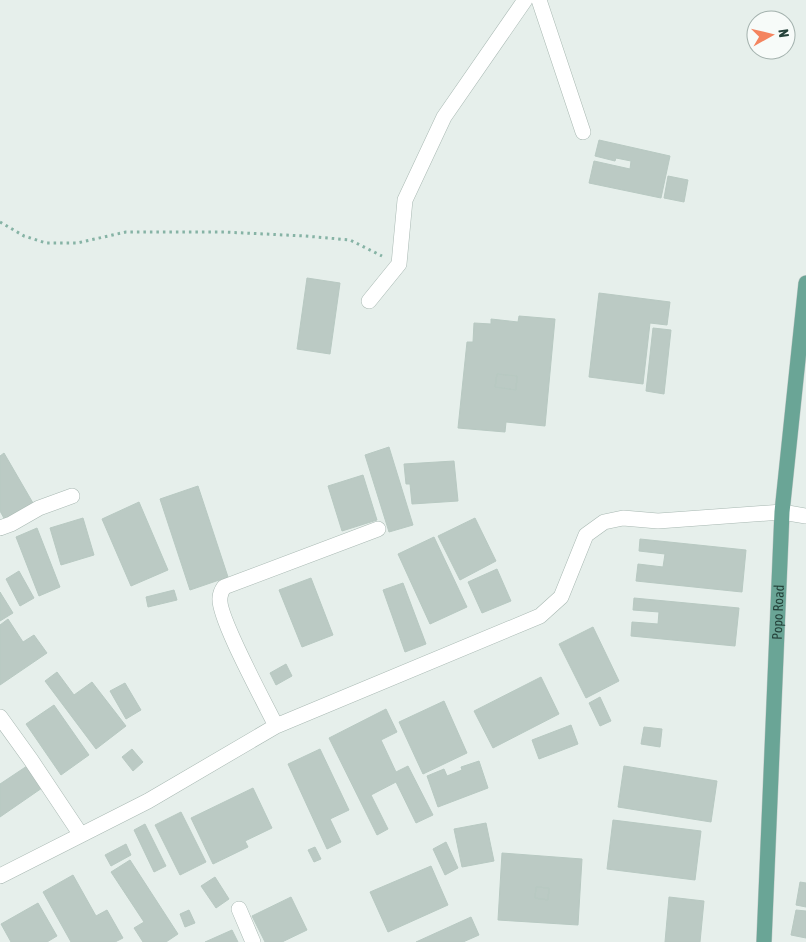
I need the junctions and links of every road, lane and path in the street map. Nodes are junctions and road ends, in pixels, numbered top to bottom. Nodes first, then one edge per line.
1 (525, 0) edge
2 (539, 0) edge
3 (583, 132) dead end
4 (0, 222) edge
5 (399, 264) junction
6 (806, 283) edge
7 (369, 301) dead end
8 (801, 377) edge
9 (72, 496) dead end
10 (782, 512) junction
11 (806, 516) edge
12 (0, 528) edge
13 (378, 529) dead end
14 (0, 717) edge
15 (276, 726) junction
16 (81, 835) junction
17 (0, 876) edge
18 (239, 909) dead end
19 (253, 942) edge
20 (764, 942) edge

1 - 5 street
2 - 3 street
4 - 5 path
5 - 7 street
6 - 8 main road, Popo Road
8 - 10 main road, Popo Road
9 - 12 street
10 - 11 street
10 - 15 street
10 - 20 main road, Popo Road
13 - 15 street
14 - 16 street
15 - 16 street
16 - 17 street
18 - 19 street

